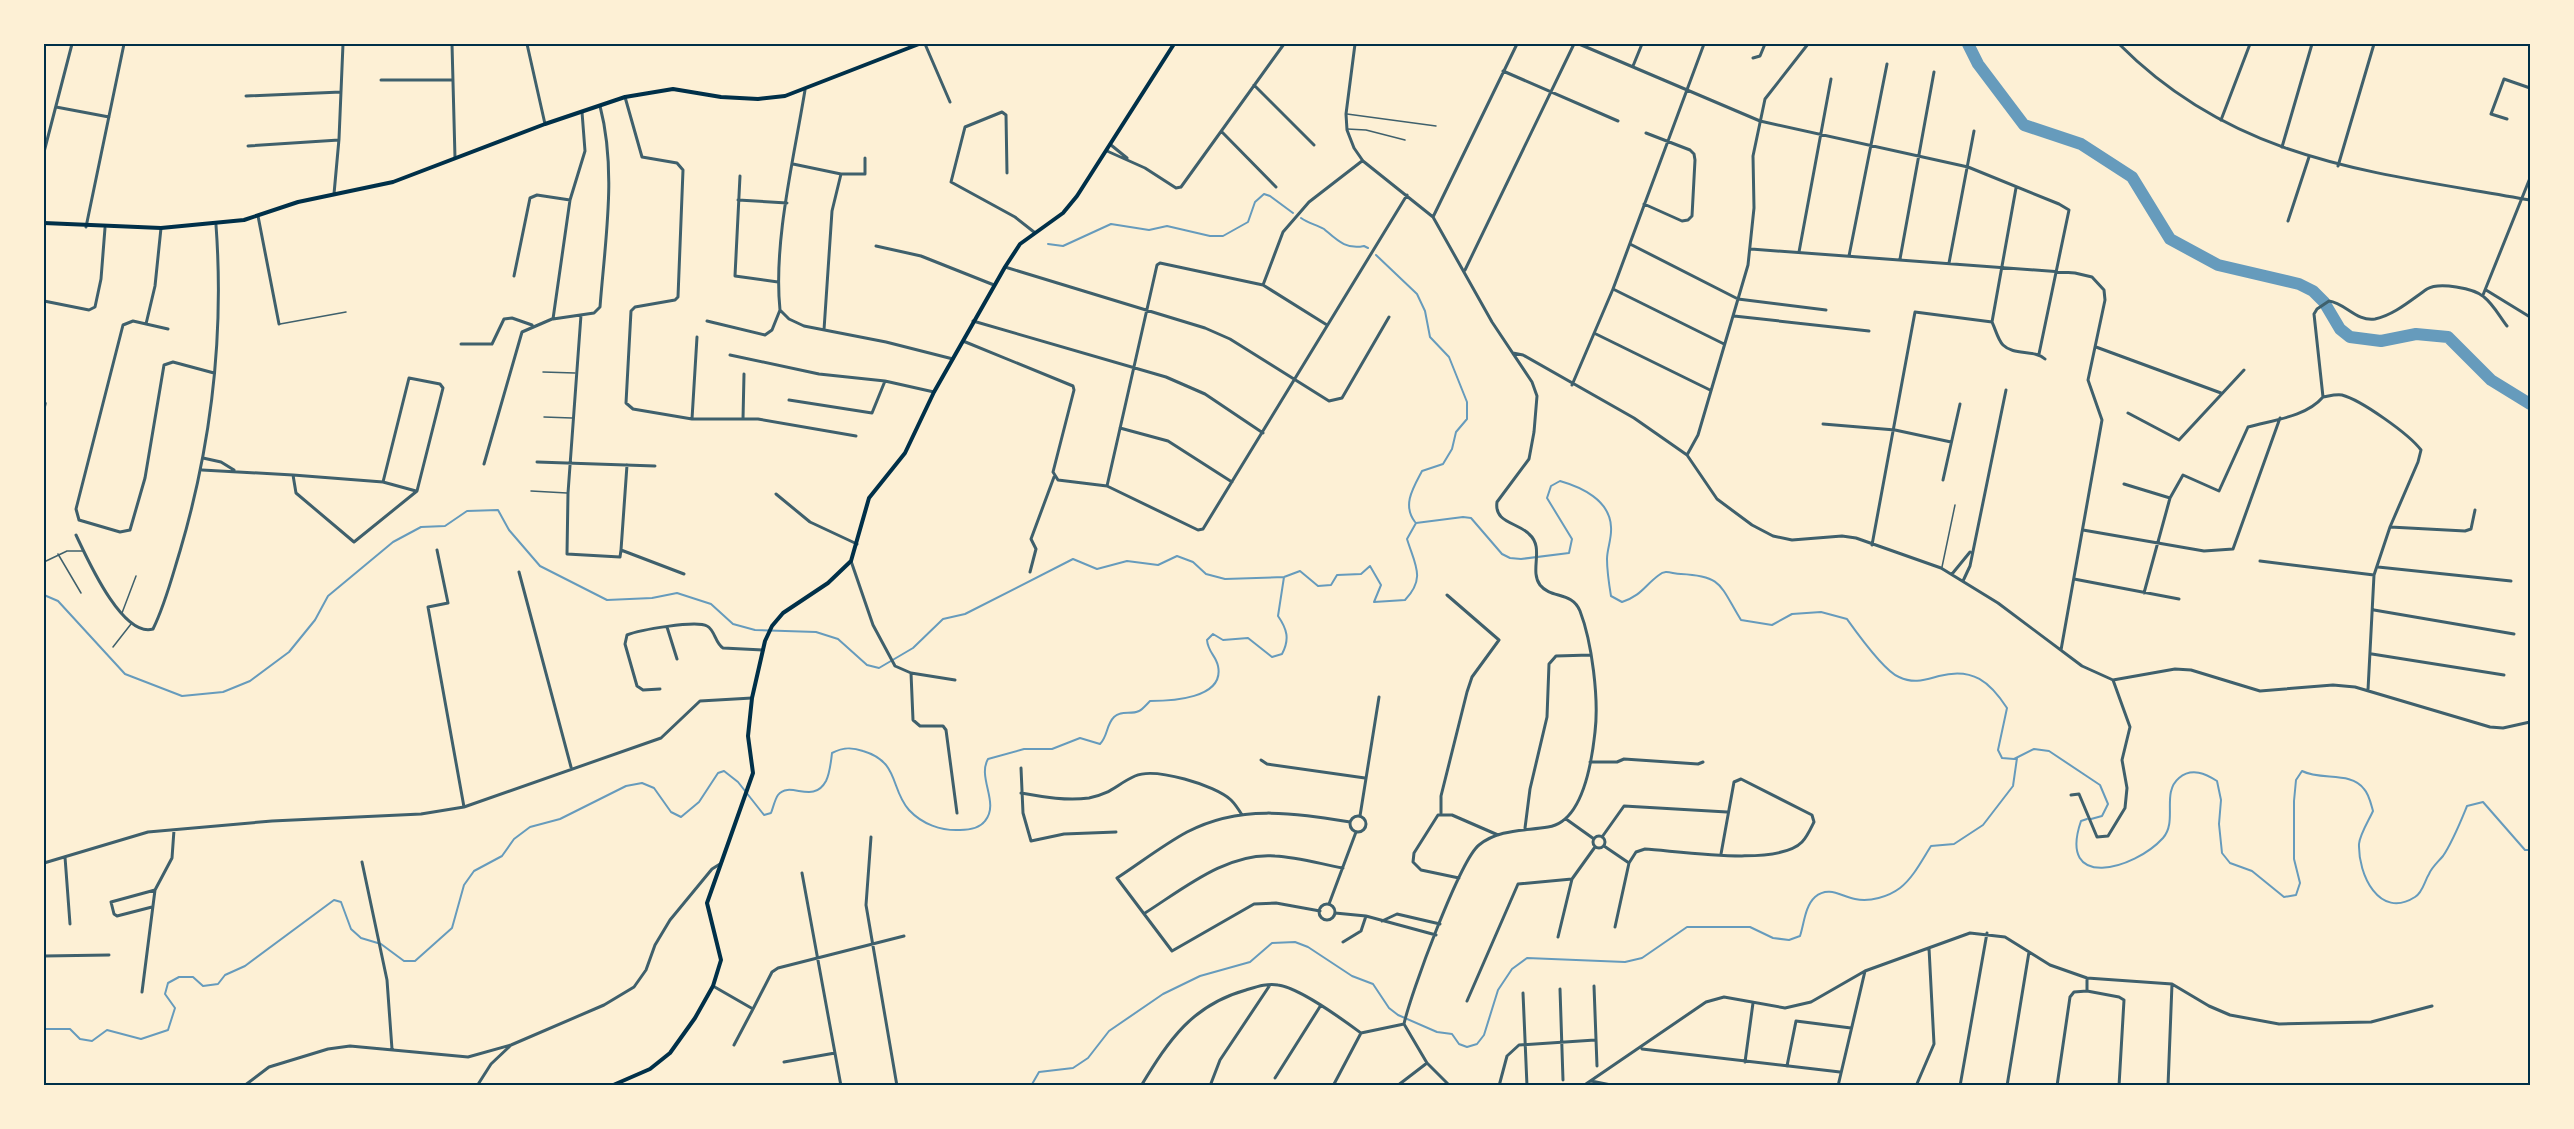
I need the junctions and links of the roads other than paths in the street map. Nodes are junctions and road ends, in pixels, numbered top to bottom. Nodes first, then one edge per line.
1 (72, 44) edge
2 (124, 44) edge
3 (343, 44) edge
4 (452, 44) edge
5 (527, 44) edge
6 (919, 44) edge
7 (925, 44) edge
8 (1174, 44) edge
9 (1284, 44) edge
10 (1354, 44) edge
11 (1517, 44) edge
12 (1576, 44) edge
13 (1642, 44) edge
14 (1704, 44) edge
15 (1765, 44) edge
16 (1808, 44) edge
17 (2119, 44) edge
18 (2250, 44) edge
19 (2312, 44) edge
20 (2373, 44) edge
21 (913, 45) edge
22 (1753, 58) dead end
23 (1887, 64) dead end
24 (1633, 66) junction
25 (1503, 71) junction
26 (1934, 72) dead end
27 (1830, 79) dead end
28 (381, 80) dead end
29 (453, 80) junction
30 (1254, 84) junction
31 (1687, 88) junction
32 (2530, 88) edge
33 (805, 90) junction
34 (341, 92) junction
35 (1550, 93) junction
36 (246, 96) dead end
37 (625, 97) junction
38 (950, 102) dead end
39 (600, 106) junction
40 (56, 107) junction
41 (582, 112) junction
42 (1346, 114) junction
43 (109, 117) junction
44 (2507, 119) dead end
45 (2221, 120) junction
46 (1618, 121) dead end
47 (1760, 121) junction
48 (545, 124) junction
49 (1436, 126) dead end
50 (1347, 129) junction
51 (1974, 131) dead end
52 (1222, 132) junction
53 (1646, 133) dead end
54 (1820, 134) junction
55 (339, 140) junction
56 (1405, 140) dead end
57 (1668, 142) junction
58 (1869, 144) junction
59 (1111, 145) junction
60 (1314, 145) dead end
61 (248, 146) dead end
62 (2282, 147) junction
63 (1107, 151) junction
64 (44, 152) edge
65 (1918, 154) junction
66 (2309, 157) junction
67 (865, 158) dead end
68 (455, 160) junction
69 (1128, 160) junction
70 (1362, 161) junction
71 (793, 164) junction
72 (2338, 166) junction
73 (1968, 167) junction
74 (1007, 173) dead end
75 (841, 174) junction
76 (740, 176) dead end
77 (2530, 178) edge
78 (1276, 187) dead end
79 (2016, 187) junction
80 (334, 194) junction
81 (1407, 195) junction
82 (2523, 199) junction
83 (570, 200) junction
84 (738, 200) junction
85 (2530, 200) edge
86 (787, 203) junction
87 (1644, 204) junction
88 (258, 216) junction
89 (1432, 217) junction
90 (2289, 221) dead end
91 (44, 223) edge
92 (216, 225) junction
93 (86, 227) junction
94 (105, 228) junction
95 (161, 228) junction
96 (1034, 232) junction
97 (1630, 244) junction
98 (876, 246) dead end
99 (1751, 249) junction
100 (1799, 252) junction
101 (1849, 256) junction
102 (1900, 260) junction
103 (1949, 263) junction
104 (1005, 267) junction
105 (2002, 268) junction
106 (1465, 270) junction
107 (2056, 272) junction
108 (514, 276) dead end
109 (778, 282) junction
110 (994, 285) junction
111 (1263, 285) junction
112 (1613, 289) junction
113 (2486, 290) junction
114 (2483, 295) junction
115 (1738, 299) junction
116 (44, 301) edge
117 (780, 310) junction
118 (1146, 310) junction
119 (1826, 310) dead end
120 (346, 312) dead end
121 (581, 315) junction
122 (1733, 316) junction
123 (1389, 317) dead end
124 (2530, 317) edge
125 (553, 319) junction
126 (707, 321) dead end
127 (973, 321) junction
128 (1992, 322) junction
129 (146, 324) junction
130 (279, 324) joint
131 (533, 325) junction
132 (1327, 325) junction
133 (2507, 326) dead end
134 (168, 329) dead end
135 (824, 330) junction
136 (1869, 331) dead end
137 (1596, 333) junction
138 (697, 337) dead end
139 (963, 341) junction
140 (461, 344) dead end
141 (1724, 345) junction
142 (2095, 347) junction
143 (1514, 353) junction
144 (2039, 354) junction
145 (730, 355) dead end
146 (952, 359) junction
147 (2045, 359) dead end
148 (1134, 368) junction
149 (2244, 370) dead end
150 (543, 372) dead end
151 (214, 373) junction
152 (575, 373) junction
153 (744, 374) dead end
154 (885, 381) junction
155 (1294, 381) junction
156 (1572, 385) junction
157 (1710, 390) junction
158 (2007, 390) dead end
159 (934, 392) junction
160 (2221, 393) junction
161 (2323, 398) junction
162 (789, 400) dead end
163 (46, 403) dead end
164 (1960, 404) dead end
165 (44, 413) edge
166 (2128, 413) dead end
167 (544, 417) dead end
168 (573, 418) junction
169 (2280, 418) junction
170 (692, 419) junction
171 (743, 419) junction
172 (1823, 424) dead end
173 (1120, 428) junction
174 (1895, 430) junction
175 (1263, 433) junction
176 (856, 436) dead end
177 (1951, 442) junction
178 (1687, 454) junction
179 (203, 458) junction
180 (537, 462) dead end
181 (570, 463) junction
182 (484, 464) dead end
183 (627, 465) junction
184 (656, 466) dead end
185 (202, 470) junction
186 (234, 470) junction
187 (293, 476) junction
188 (1054, 477) junction
189 (1943, 480) dead end
190 (383, 482) junction
191 (1232, 482) junction
192 (2124, 484) dead end
193 (1107, 486) junction
194 (417, 491) junction
195 (531, 491) dead end
196 (568, 493) junction
197 (777, 494) dead end
198 (2170, 498) junction
199 (1954, 505) dead end
200 (2475, 510) dead end
201 (2390, 527) junction
202 (2083, 530) junction
203 (76, 535) dead end
204 (2156, 542) junction
205 (857, 544) junction
206 (1872, 545) junction
207 (437, 550) dead end
208 (621, 550) junction
209 (84, 551) junction
210 (1971, 551) junction
211 (58, 554) junction
212 (851, 561) junction
213 (2260, 561) dead end
214 (44, 562) edge
215 (2378, 567) junction
216 (1941, 568) junction
217 (519, 572) dead end
218 (1030, 572) dead end
219 (684, 574) dead end
220 (1952, 574) junction
221 (2374, 575) junction
222 (136, 576) dead end
223 (2073, 579) junction
224 (1963, 581) junction
225 (2511, 581) dead end
226 (81, 593) dead end
227 (2144, 593) junction
228 (1447, 595) dead end
229 (2179, 599) dead end
230 (2374, 610) junction
231 (122, 614) junction
232 (131, 623) junction
233 (667, 627) junction
234 (2514, 634) dead end
235 (113, 648) dead end
236 (763, 650) junction
237 (2061, 650) junction
238 (2372, 654) junction
239 (1590, 655) junction
240 (677, 659) dead end
241 (911, 673) junction
242 (2504, 675) dead end
243 (955, 680) dead end
244 (2113, 680) junction
245 (660, 690) dead end
246 (2368, 690) junction
247 (1378, 697) dead end
248 (752, 698) junction
249 (2530, 722) edge
250 (1261, 760) dead end
251 (1590, 762) junction
252 (1703, 762) dead end
253 (572, 768) junction
254 (1020, 768) dead end
255 (1365, 778) junction
256 (1021, 793) junction
257 (2072, 795) dead end
258 (464, 807) junction
259 (1728, 812) junction
260 (957, 813) dead end
261 (1441, 813) junction
262 (1242, 815) junction
263 (1360, 816) junction
264 (1566, 819) junction
265 (1350, 822) junction
266 (1525, 828) junction
267 (174, 830) junction
268 (1116, 832) dead end
269 (1356, 832) junction
270 (1498, 835) junction
271 (871, 837) dead end
272 (1602, 837) junction
273 (1594, 839) junction
274 (1604, 846) junction
275 (1595, 847) junction
276 (1721, 854) junction
277 (65, 856) junction
278 (362, 862) dead end
279 (44, 863) edge
280 (1629, 863) junction
281 (720, 864) junction
282 (1343, 868) junction
283 (802, 873) dead end
284 (1459, 878) junction
285 (1572, 879) junction
286 (155, 890) junction
287 (1329, 904) junction
288 (152, 907) junction
289 (1320, 911) junction
290 (1335, 913) junction
291 (1144, 914) junction
292 (1366, 916) junction
293 (1382, 921) junction
294 (70, 924) dead end
295 (1440, 924) junction
296 (1615, 927) dead end
297 (1987, 933) junction
298 (1436, 934) junction
299 (904, 936) dead end
300 (1558, 937) dead end
301 (1342, 942) dead end
302 (873, 944) junction
303 (1929, 948) junction
304 (2029, 952) junction
305 (109, 955) dead end
306 (44, 956) edge
307 (818, 957) junction
308 (1865, 971) junction
309 (2087, 978) junction
310 (2172, 984) junction
311 (1270, 985) junction
312 (713, 986) junction
313 (1594, 987) dead end
314 (1560, 989) dead end
315 (142, 992) dead end
316 (2086, 992) junction
317 (1523, 993) dead end
318 (1467, 1001) dead end
319 (1753, 1003) junction
320 (1321, 1005) junction
321 (2432, 1006) dead end
322 (753, 1009) junction
323 (1404, 1024) junction
324 (1851, 1028) junction
325 (1361, 1033) junction
326 (1594, 1040) junction
327 (1560, 1041) junction
328 (1525, 1044) junction
329 (512, 1045) junction
330 (734, 1045) dead end
331 (1641, 1049) junction
332 (392, 1050) junction
333 (835, 1053) junction
334 (784, 1062) dead end
335 (1745, 1062) junction
336 (1427, 1063) junction
337 (1597, 1066) dead end
338 (1788, 1066) junction
339 (1840, 1072) junction
340 (1275, 1078) dead end
341 (1563, 1080) dead end
342 (1591, 1081) junction
343 (244, 1086) edge
344 (477, 1086) edge
345 (612, 1086) edge
346 (841, 1086) edge
347 (897, 1086) edge
348 (1141, 1086) edge
349 (1210, 1086) edge
350 (1333, 1086) edge
351 (1397, 1086) edge
352 (1450, 1086) edge
353 (1499, 1086) edge
354 (1527, 1086) edge
355 (1583, 1086) edge
356 (1616, 1086) edge
357 (1838, 1086) edge
358 (1916, 1086) edge
359 (1960, 1086) edge
360 (2007, 1086) edge
361 (2057, 1086) edge
362 (2119, 1086) edge
363 (2168, 1086) edge

1 - 40 street
2 - 43 street
3 - 34 street
4 - 29 street
5 - 48 street
6 - 21 main road
7 - 38 street
8 - 59 main road
9 - 30 street
10 - 42 street
11 - 25 street
12 - 24 street
12 - 35 street
13 - 24 street
14 - 31 street
15 - 22 street
16 - 47 street
17 - 45 street
18 - 45 street
19 - 62 street
20 - 72 street
21 - 33 main road
23 - 58 street
24 - 31 street
25 - 35 street
25 - 89 street
26 - 65 street
27 - 54 street
28 - 29 street
29 - 68 street
30 - 52 street
30 - 60 street
31 - 47 street
31 - 57 street
32 - 44 street
33 - 37 main road
33 - 71 street
34 - 36 street
34 - 55 street
35 - 46 street
35 - 106 street
37 - 39 main road
37 - 170 street
39 - 41 main road
39 - 121 street
40 - 43 street
40 - 64 street
41 - 48 main road
41 - 83 street
42 - 49 lane
42 - 50 street
43 - 93 street
45 - 62 street
47 - 54 street
47 - 99 street
48 - 68 main road
50 - 56 lane
50 - 70 street
51 - 73 street
52 - 69 street
52 - 78 street
53 - 57 street
54 - 58 street
54 - 100 street
55 - 61 street
55 - 80 street
57 - 87 street
57 - 87 street
58 - 65 street
58 - 101 street
59 - 63 main road
59 - 69 street
62 - 66 street
63 - 69 street
63 - 96 main road
65 - 73 street
65 - 102 street
66 - 72 street
66 - 90 street
67 - 75 street
68 - 80 main road
70 - 81 street
70 - 111 street
71 - 75 street
71 - 86 street
72 - 82 street
73 - 79 street
73 - 103 street
74 - 96 street
75 - 135 street
76 - 84 street
77 - 82 street
79 - 105 street
79 - 107 street
80 - 88 main road
81 - 89 street
81 - 132 street
82 - 85 street
82 - 113 street
83 - 108 street
83 - 125 street
84 - 86 street
84 - 109 street
86 - 109 street
87 - 97 street
88 - 92 main road
88 - 130 street
89 - 106 street
91 - 93 main road
92 - 95 main road
92 - 151 street
93 - 94 main road
94 - 95 main road
94 - 116 street
95 - 129 street
96 - 104 main road
97 - 112 street
97 - 115 street
98 - 110 street
99 - 100 street
99 - 115 street
100 - 101 street
101 - 102 street
102 - 103 street
103 - 105 street
104 - 110 main road
104 - 118 street
105 - 107 street
105 - 128 street
106 - 143 street
107 - 142 street
107 - 144 street
109 - 117 street
110 - 127 main road
111 - 118 street
111 - 132 street
112 - 137 street
112 - 141 street
113 - 114 street
113 - 124 street
114 - 133 street
114 - 161 street
115 - 119 street
115 - 122 street
117 - 126 street
117 - 135 street
118 - 148 street
118 - 155 street
120 - 130 lane
121 - 125 street
121 - 152 street
122 - 136 street
122 - 141 street
123 - 155 street
125 - 131 street
127 - 139 main road
127 - 148 street
128 - 144 street
128 - 174 street
129 - 134 street
129 - 151 street
131 - 140 street
131 - 182 street
132 - 155 street
135 - 146 street
137 - 156 street
137 - 157 street
138 - 170 street
139 - 146 main road
139 - 188 street
141 - 157 street
142 - 160 street
142 - 202 street
143 - 156 street
143 - 239 street
144 - 147 street
145 - 154 street
146 - 159 main road
148 - 173 street
148 - 175 street
149 - 160 street
150 - 152 lane
151 - 179 street
152 - 168 street
153 - 171 street
154 - 159 street
154 - 162 street
155 - 175 street
156 - 178 street
157 - 178 street
158 - 210 street
159 - 205 main road
160 - 166 street
161 - 169 street
161 - 201 street
163 - 165 lane
164 - 177 street
167 - 168 lane
168 - 181 street
169 - 198 street
169 - 204 street
170 - 171 street
171 - 176 street
172 - 174 street
173 - 191 street
173 - 193 street
174 - 177 street
174 - 206 street
175 - 191 street
177 - 189 street
178 - 206 street
179 - 185 street
179 - 186 street
180 - 181 street
181 - 183 street
181 - 196 street
183 - 184 street
183 - 208 street
185 - 186 street
185 - 232 street
186 - 187 street
187 - 190 street
187 - 194 street
188 - 193 street
188 - 218 street
190 - 194 street
190 - 194 street
191 - 193 street
192 - 198 street
195 - 196 lane
196 - 208 street
197 - 205 street
198 - 204 street
199 - 216 lane
200 - 201 street
201 - 215 street
202 - 204 street
202 - 223 street
203 - 209 street
204 - 227 street
205 - 212 main road
206 - 216 street
207 - 258 street
208 - 219 street
209 - 211 lane
209 - 231 street
210 - 220 street
210 - 224 street
211 - 214 lane
211 - 226 lane
212 - 236 main road
212 - 241 street
213 - 221 street
215 - 221 street
215 - 225 street
216 - 220 street
217 - 253 street
220 - 224 street
221 - 230 street
222 - 231 lane
223 - 227 street
223 - 237 street
224 - 237 street
227 - 229 street
228 - 261 street
230 - 234 street
230 - 238 street
231 - 232 street
232 - 235 lane
233 - 236 street
233 - 240 street
233 - 245 street
236 - 248 main road
237 - 244 street
238 - 242 street
238 - 246 street
239 - 251 street
239 - 266 street
241 - 243 street
241 - 260 street
244 - 246 street
244 - 257 street
246 - 249 street
247 - 255 street
248 - 253 street
248 - 281 main road
250 - 255 street
251 - 252 street
251 - 264 street
253 - 258 street
254 - 256 street
255 - 263 street
256 - 262 street
256 - 268 street
258 - 267 street
259 - 272 street
259 - 276 street
259 - 276 street
261 - 270 street
261 - 284 street
262 - 265 street
262 - 291 street
263 - 265 street
263 - 269 street
264 - 266 street
264 - 273 street
265 - 269 street
266 - 270 street
267 - 277 street
267 - 286 street
269 - 282 street
270 - 284 street
271 - 302 street
272 - 273 street
272 - 274 street
273 - 275 street
274 - 275 street
274 - 280 street
275 - 285 street
276 - 280 street
277 - 279 street
277 - 294 street
278 - 332 street
280 - 296 street
281 - 312 main road
281 - 329 street
282 - 287 street
282 - 291 street
283 - 307 street
284 - 295 street
285 - 300 street
285 - 318 street
286 - 288 street
286 - 288 street
287 - 289 street
287 - 290 street
288 - 315 street
289 - 290 street
289 - 291 street
290 - 292 street
292 - 293 street
292 - 301 street
293 - 295 street
293 - 298 street
295 - 298 street
297 - 303 street
297 - 304 street
297 - 359 street
298 - 323 street
299 - 302 street
302 - 307 street
302 - 347 street
303 - 308 street
303 - 358 street
304 - 309 street
304 - 360 street
305 - 306 street
307 - 322 street
307 - 333 street
308 - 319 street
308 - 324 street
309 - 310 street
309 - 316 street
310 - 321 street
310 - 363 street
311 - 320 street
311 - 348 street
311 - 349 street
312 - 322 street
312 - 345 main road
313 - 326 street
314 - 327 street
316 - 361 street
316 - 362 street
317 - 328 street
319 - 331 street
319 - 335 street
320 - 325 street
320 - 340 street
322 - 330 street
323 - 325 street
323 - 336 street
324 - 338 street
324 - 339 street
325 - 350 street
326 - 327 street
326 - 337 street
327 - 328 street
327 - 341 street
328 - 353 street
328 - 354 street
329 - 332 street
329 - 344 street
331 - 335 street
331 - 342 street
332 - 343 street
333 - 334 street
333 - 346 street
335 - 338 street
336 - 351 street
336 - 352 street
338 - 339 street
339 - 357 street
342 - 355 street
342 - 356 street

